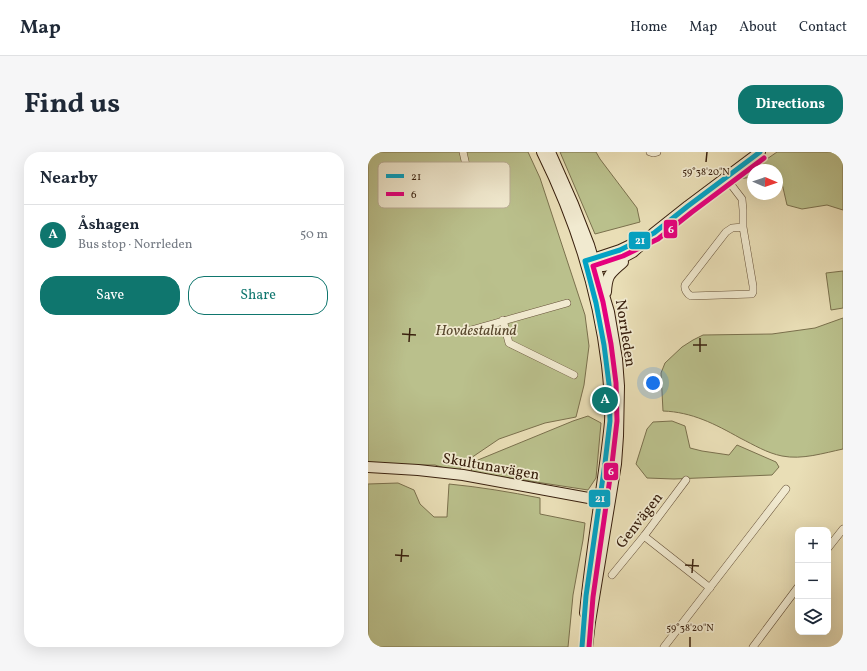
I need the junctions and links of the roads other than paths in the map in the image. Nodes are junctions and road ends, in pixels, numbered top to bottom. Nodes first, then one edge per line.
1 (463, 152) edge
2 (542, 152) edge
3 (550, 152) edge
4 (650, 152) edge
5 (657, 152) edge
6 (760, 152) edge
7 (465, 162) edge
8 (726, 178) junction
9 (743, 227) junction
10 (654, 233) junction
11 (633, 252) junction
12 (591, 258) junction
13 (605, 297) junction
14 (567, 303) dead end
15 (503, 320) junction
16 (464, 332) dead end
17 (574, 375) dead end
18 (368, 467) edge
19 (686, 480) dead end
20 (786, 489) dead end
21 (604, 501) junction
22 (843, 529) edge
23 (644, 536) junction
24 (831, 544) edge
25 (612, 575) dead end
26 (710, 588) junction
27 (795, 592) edge
28 (582, 647) edge
29 (588, 647) edge
30 (664, 647) edge
31 (753, 647) edge

1 - 7 street
2 - 12 main road, Norrleden
3 - 12 main road, Norrleden
4 - 5 street
6 - 8 main road
8 - 9 street
8 - 10 main road
9 - 9 street
10 - 11 main road
10 - 12 main road
11 - 12 main road
11 - 13 main road
12 - 13 main road, Norrleden
12 - 21 main road, Norrleden
13 - 21 main road, Norrleden
14 - 15 street
15 - 16 street
15 - 17 street
18 - 21 main road, Skultunavägen
19 - 23 street, Genvägen
20 - 26 street
21 - 28 main road, Norrleden
21 - 29 main road, Norrleden
22 - 24 street
23 - 25 street, Genvägen
23 - 26 street
26 - 30 street
27 - 31 street

